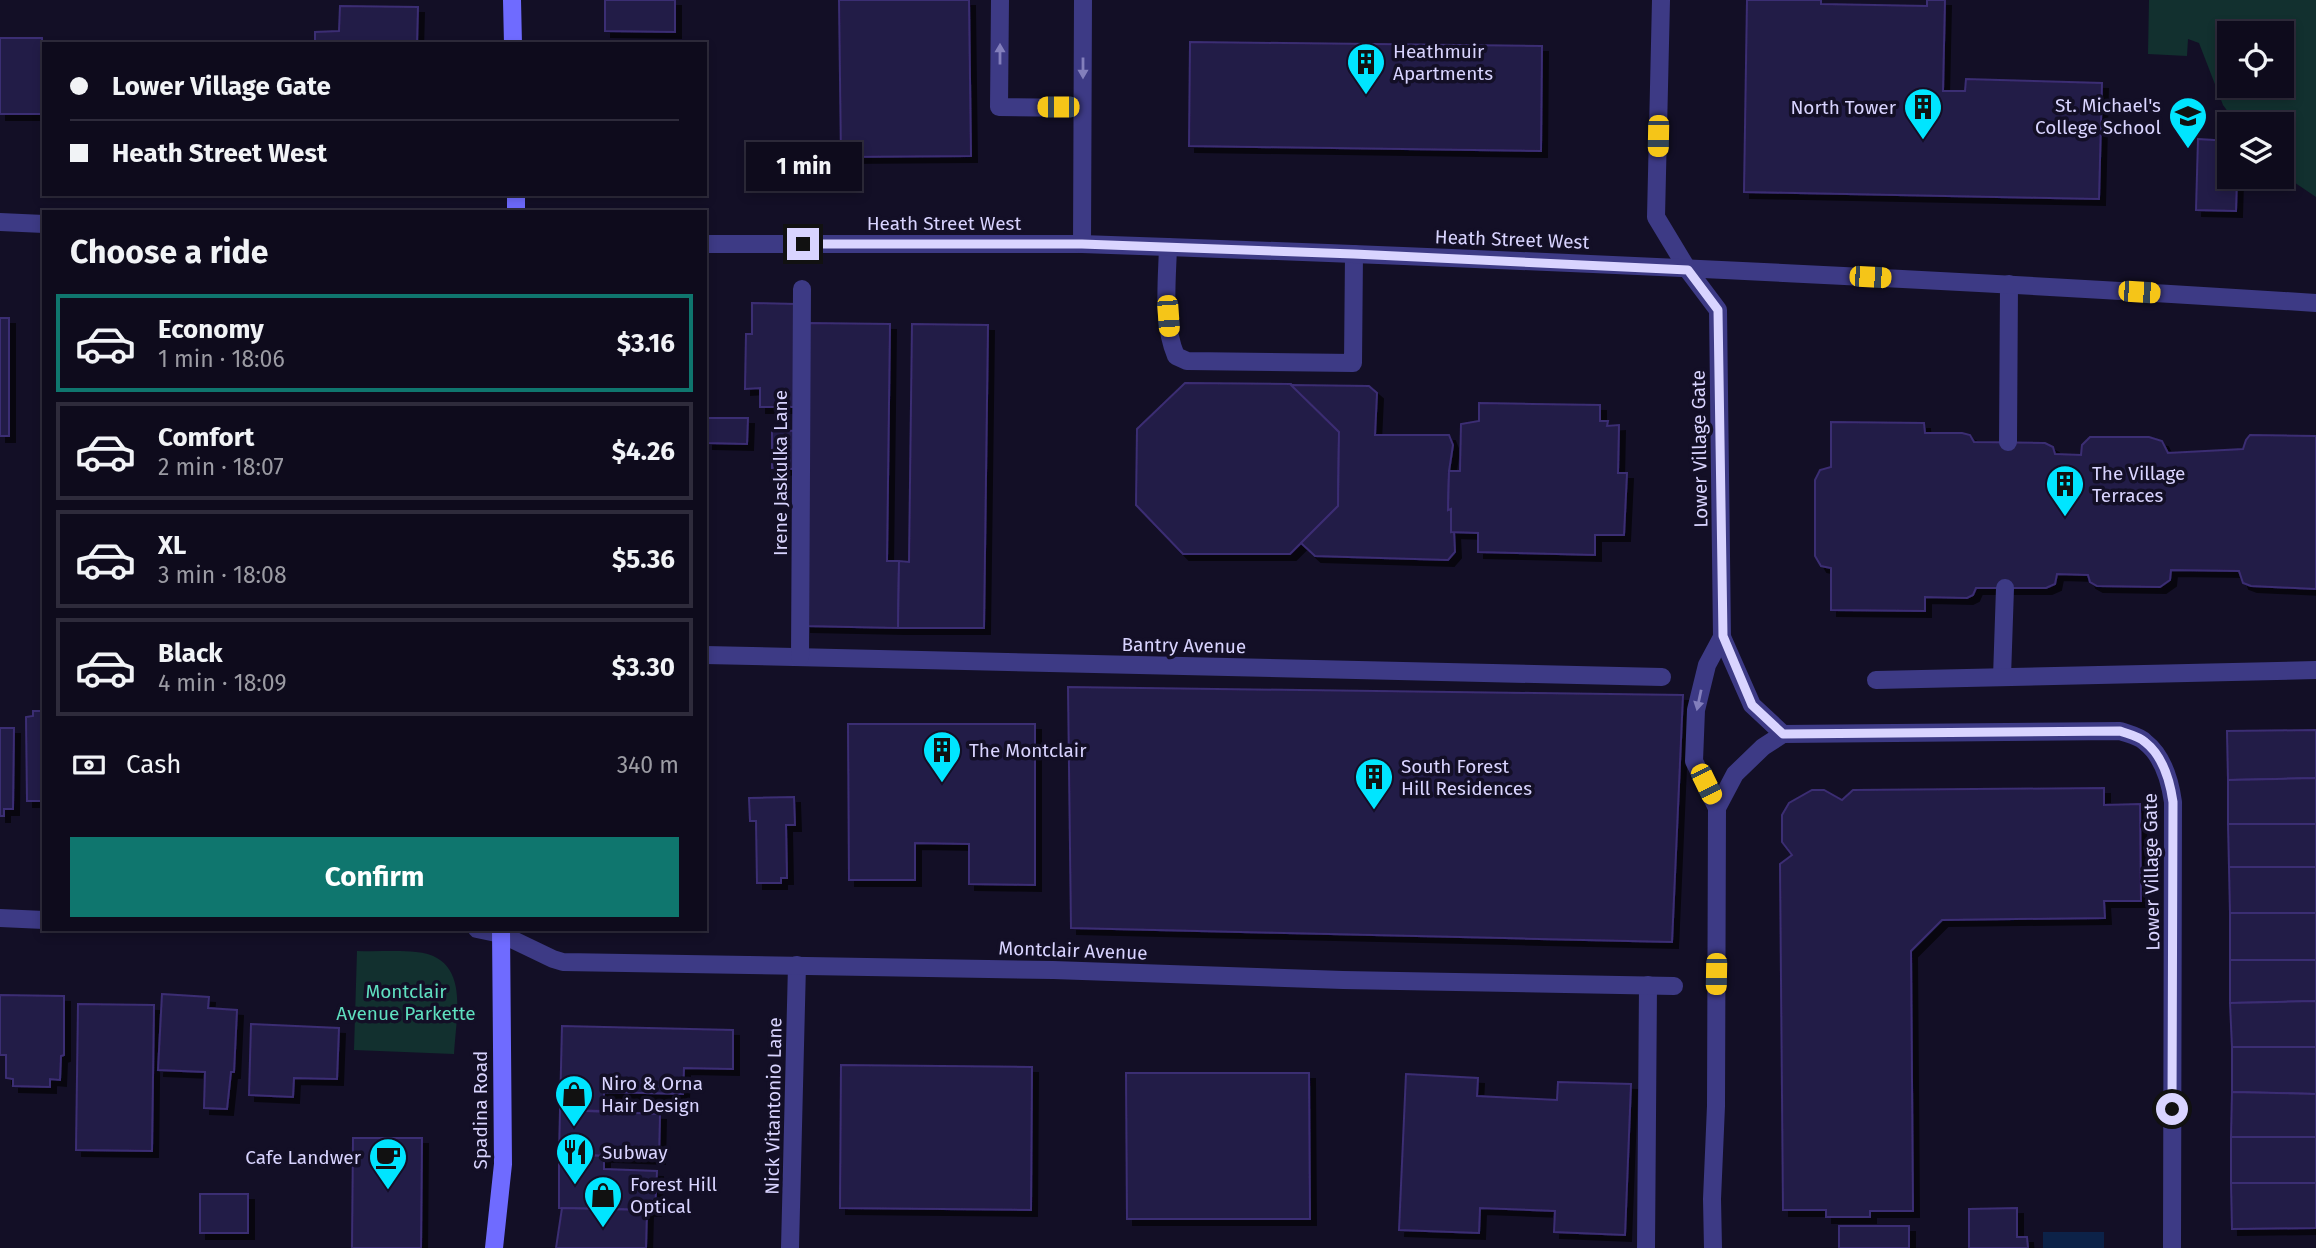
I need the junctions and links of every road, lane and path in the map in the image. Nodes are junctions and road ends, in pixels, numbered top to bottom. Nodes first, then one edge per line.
1 (512, 0) edge
2 (1000, 0) edge
3 (1083, 0) edge
4 (1661, 0) edge
5 (513, 42) edge
6 (1082, 108) junction
7 (0, 222) edge
8 (42, 224) edge
9 (707, 244) edge
10 (1082, 244) junction
11 (1168, 247) junction
12 (1354, 254) junction
13 (1688, 270) junction
14 (2008, 284) junction
15 (802, 289) dead end
16 (2316, 303) edge
17 (2008, 442) dead end
18 (2006, 588) dead end
19 (1723, 636) junction
20 (707, 655) edge
21 (800, 657) junction
22 (2316, 670) edge
23 (1662, 677) dead end
24 (2002, 677) junction
25 (1876, 680) dead end
26 (1783, 734) junction
27 (1717, 808) junction
28 (0, 918) edge
29 (42, 920) edge
30 (501, 931) edge
31 (797, 965) junction
32 (1648, 985) junction
33 (1674, 986) dead end
34 (494, 1248) edge
35 (790, 1248) edge
36 (1646, 1248) edge
37 (1713, 1248) edge
38 (2172, 1248) edge

1 - 5 street
6 -> 2 street
3 -> 6 street
4 - 13 street, Lower Village Gate
6 - 10 street
7 - 8 street
9 - 10 street, Heath Street West
10 - 11 street, Heath Street West
11 - 12 street, Heath Street West
11 - 12 street
12 - 13 street, Heath Street West
13 - 14 street, Heath Street West
13 - 19 street, Lower Village Gate
14 - 16 street, Heath Street West
14 - 17 street
15 - 21 street, Irene Jaskulka Lane
18 - 24 street
19 - 26 street, Lower Village Gate
19 -> 27 street, Lower Village Gate
20 - 21 street, Bantry Avenue
21 - 23 street, Bantry Avenue
22 - 24 street
24 - 25 street
26 - 27 street, Lower Village Gate
26 - 38 street, Lower Village Gate
27 - 37 street, Lower Village Gate
28 - 29 street
30 - 31 street, Montclair Avenue
30 - 34 street, Spadina Road
31 - 32 street, Montclair Avenue
31 - 35 street, Nick Vitantonio Lane
32 - 33 street, Montclair Avenue
32 - 36 street

